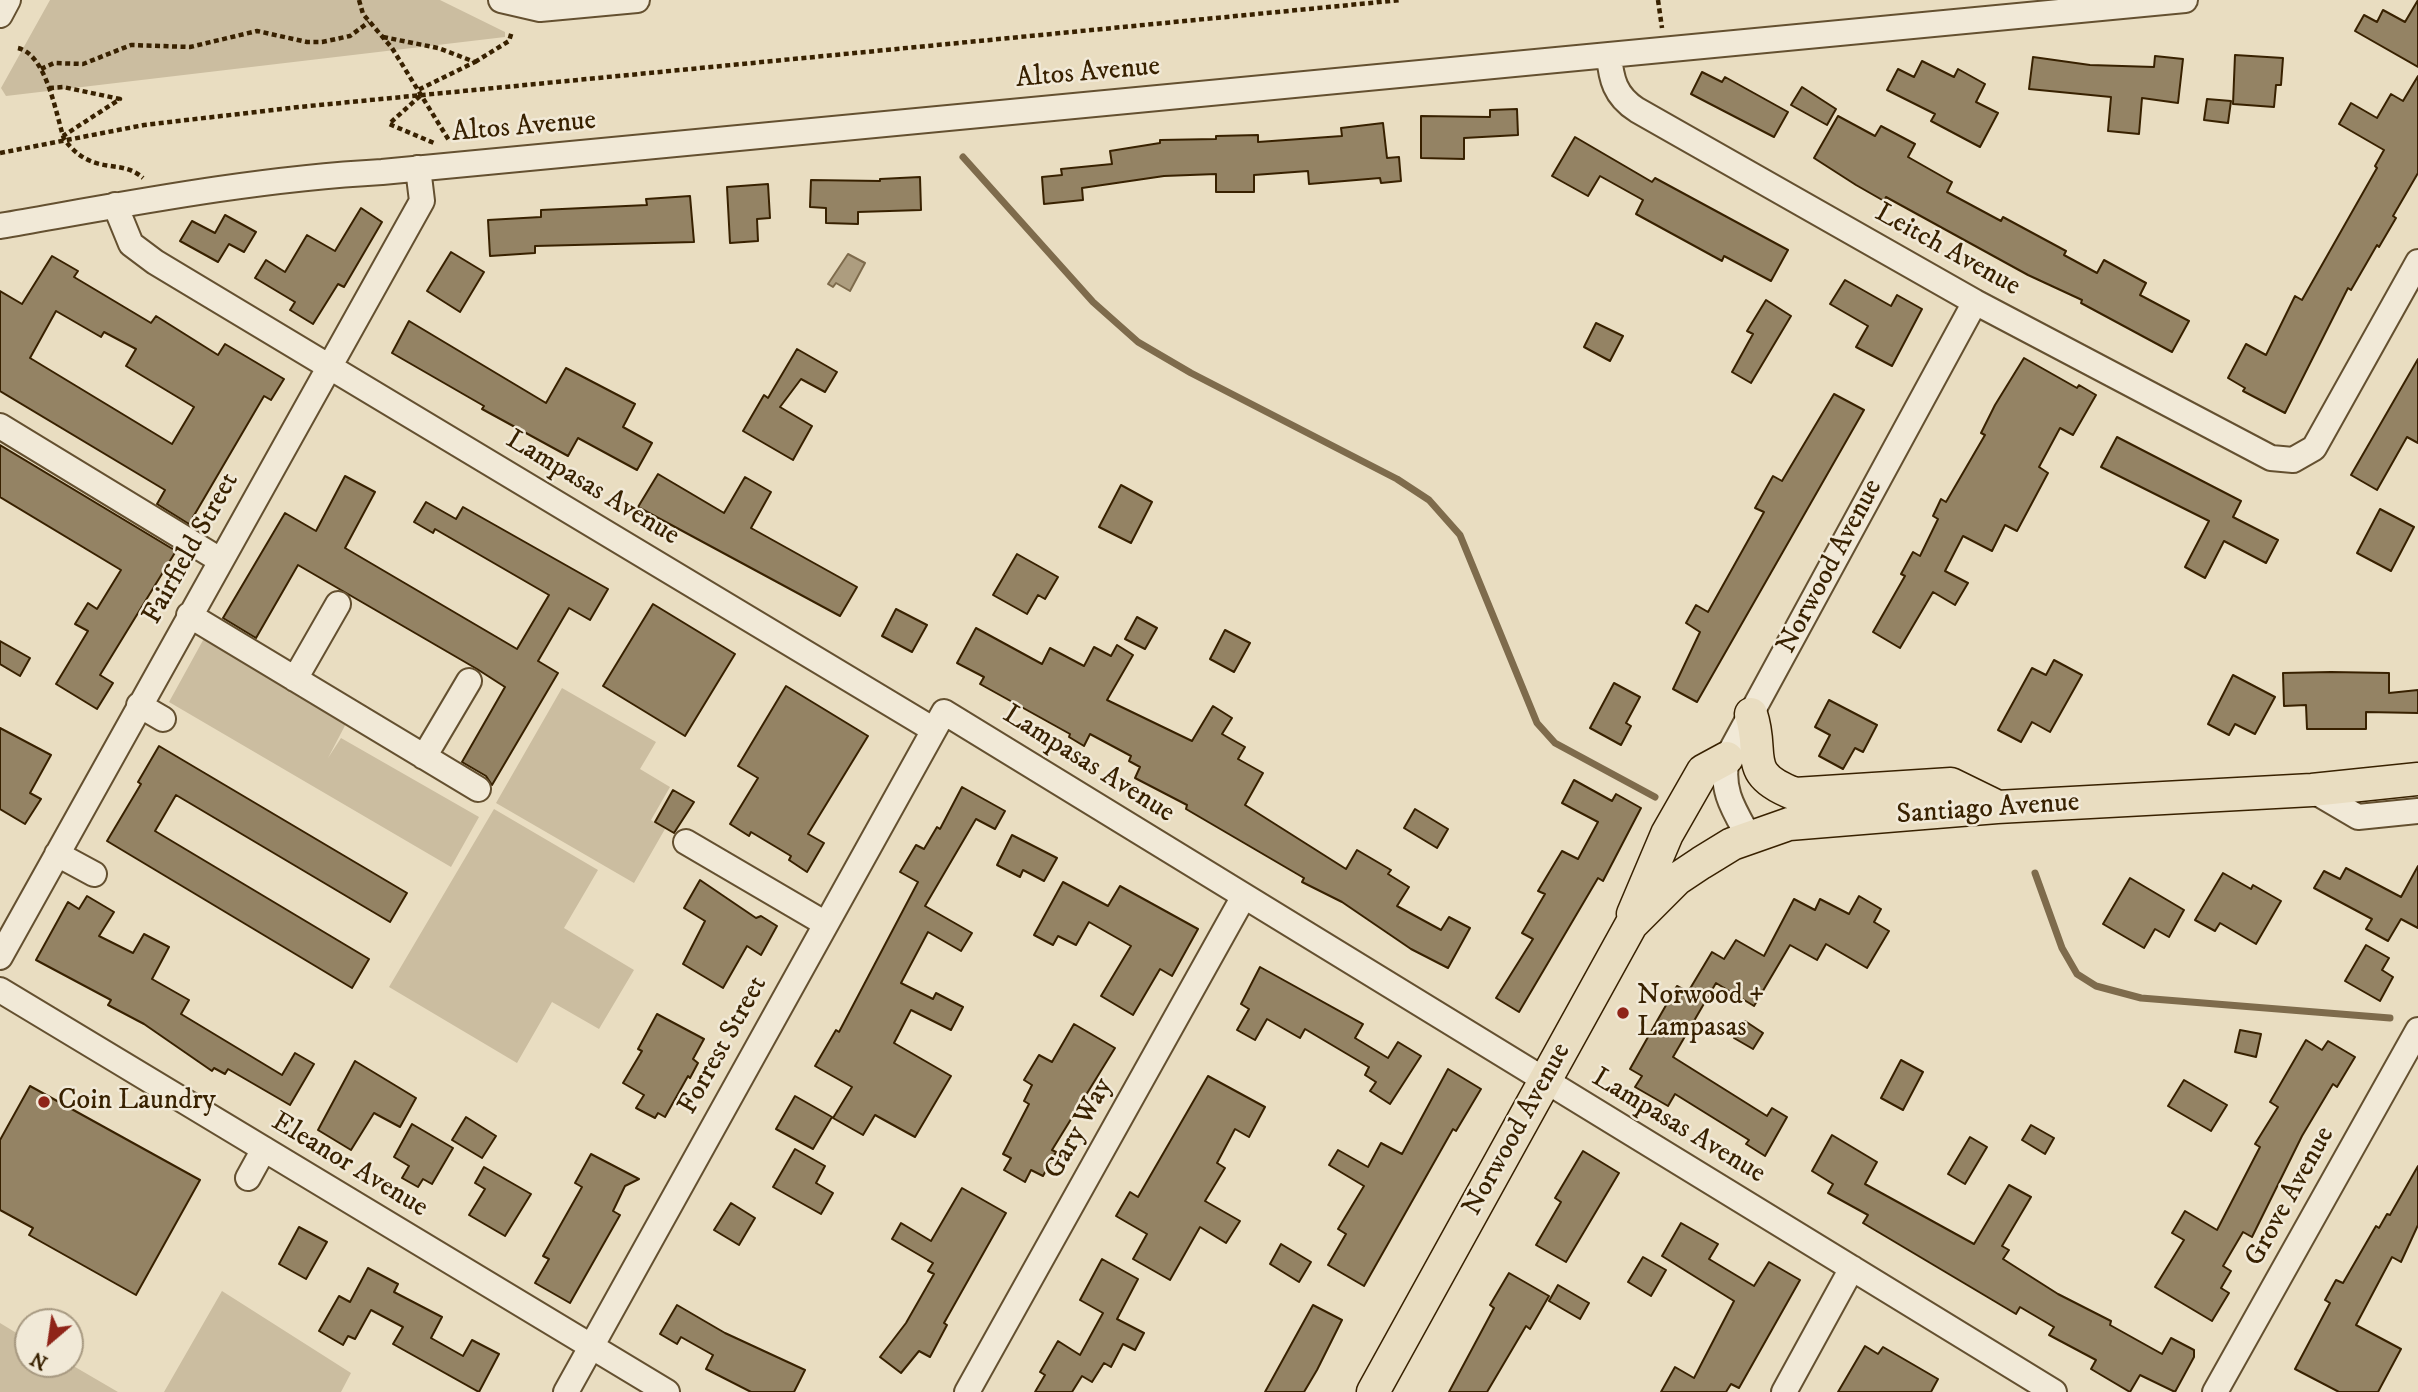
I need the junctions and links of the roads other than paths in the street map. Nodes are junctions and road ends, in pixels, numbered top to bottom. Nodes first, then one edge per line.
1 (8, 0) edge
2 (637, 0) edge
3 (2185, 0) edge
4 (510, 3) edge
5 (0, 15) edge
6 (1609, 55) junction
7 (418, 168) junction
8 (115, 205) junction
9 (0, 226) edge
10 (2414, 278) edge
11 (1975, 302) junction
12 (328, 365) junction
13 (0, 426) edge
14 (220, 560) junction
15 (338, 604) dead end
16 (189, 615) junction
17 (295, 679) junction
18 (469, 681) dead end
19 (139, 705) junction
20 (1751, 713) junction
21 (163, 719) dead end
22 (934, 730) junction
23 (424, 757) junction
24 (1727, 758) junction
25 (2418, 779) edge
26 (478, 789) dead end
27 (2312, 790) junction
28 (1997, 807) junction
29 (2418, 811) edge
30 (1749, 837) junction
31 (686, 842) dead end
32 (57, 854) junction
33 (94, 874) dead end
34 (1677, 879) joint
35 (1244, 896) junction
36 (826, 924) junction
37 (1619, 946) junction
38 (0, 957) edge
39 (0, 990) edge
40 (2418, 1030) edge
41 (1546, 1081) junction
42 (264, 1149) junction
43 (247, 1178) dead end
44 (1852, 1268) junction
45 (592, 1346) junction
46 (566, 1392) edge
47 (667, 1392) edge
48 (967, 1392) edge
49 (1373, 1392) edge
50 (1784, 1392) edge
51 (2054, 1392) edge
52 (2215, 1392) edge

1 - 5 street
2 - 4 street
3 - 6 street, Altos Avenue
6 - 7 street, Altos Avenue
6 - 11 street, Leitch Avenue
7 - 8 street, Altos Avenue
7 - 12 street, Fairfield Street
8 - 9 street, Altos Avenue
8 - 12 street, Lampasas Avenue
10 - 11 street, Leitch Avenue
11 - 20 street, Norwood Avenue
12 - 14 street, Fairfield Street
12 - 22 street, Lampasas Avenue
13 - 14 street
14 - 16 street, Fairfield Street
15 - 17 street
16 - 17 street
16 - 19 street, Fairfield Street
17 - 23 street
18 - 23 street
19 - 21 street
19 - 32 street, Fairfield Street
20 - 24 street, Norwood Avenue
20 - 28 main road
22 - 35 street, Lampasas Avenue
22 - 36 street, Forrest Street
23 - 26 street
24 - 30 street, Norwood Avenue
24 - 37 main road
25 - 27 main road, Santiago Avenue
27 - 28 main road, Santiago Avenue
27 - 29 street
28 - 30 main road, Santiago Avenue
30 - 34 main road, Santiago Avenue
31 - 36 street
32 - 33 street
32 - 38 street, Fairfield Street
34 - 37 main road, Norwood Avenue
35 - 41 street, Lampasas Avenue
35 - 48 street, Gary Way
36 - 45 street, Forrest Street
37 - 41 main road, Norwood Avenue
39 - 42 street, Eleanor Avenue
40 - 52 street, Grove Avenue
41 - 44 street, Lampasas Avenue
41 - 49 main road, Norwood Avenue
42 - 43 street
42 - 45 street, Eleanor Avenue
44 - 50 street
44 - 51 street, Lampasas Avenue
45 - 46 street, Forrest Street
45 - 47 street, Eleanor Avenue

